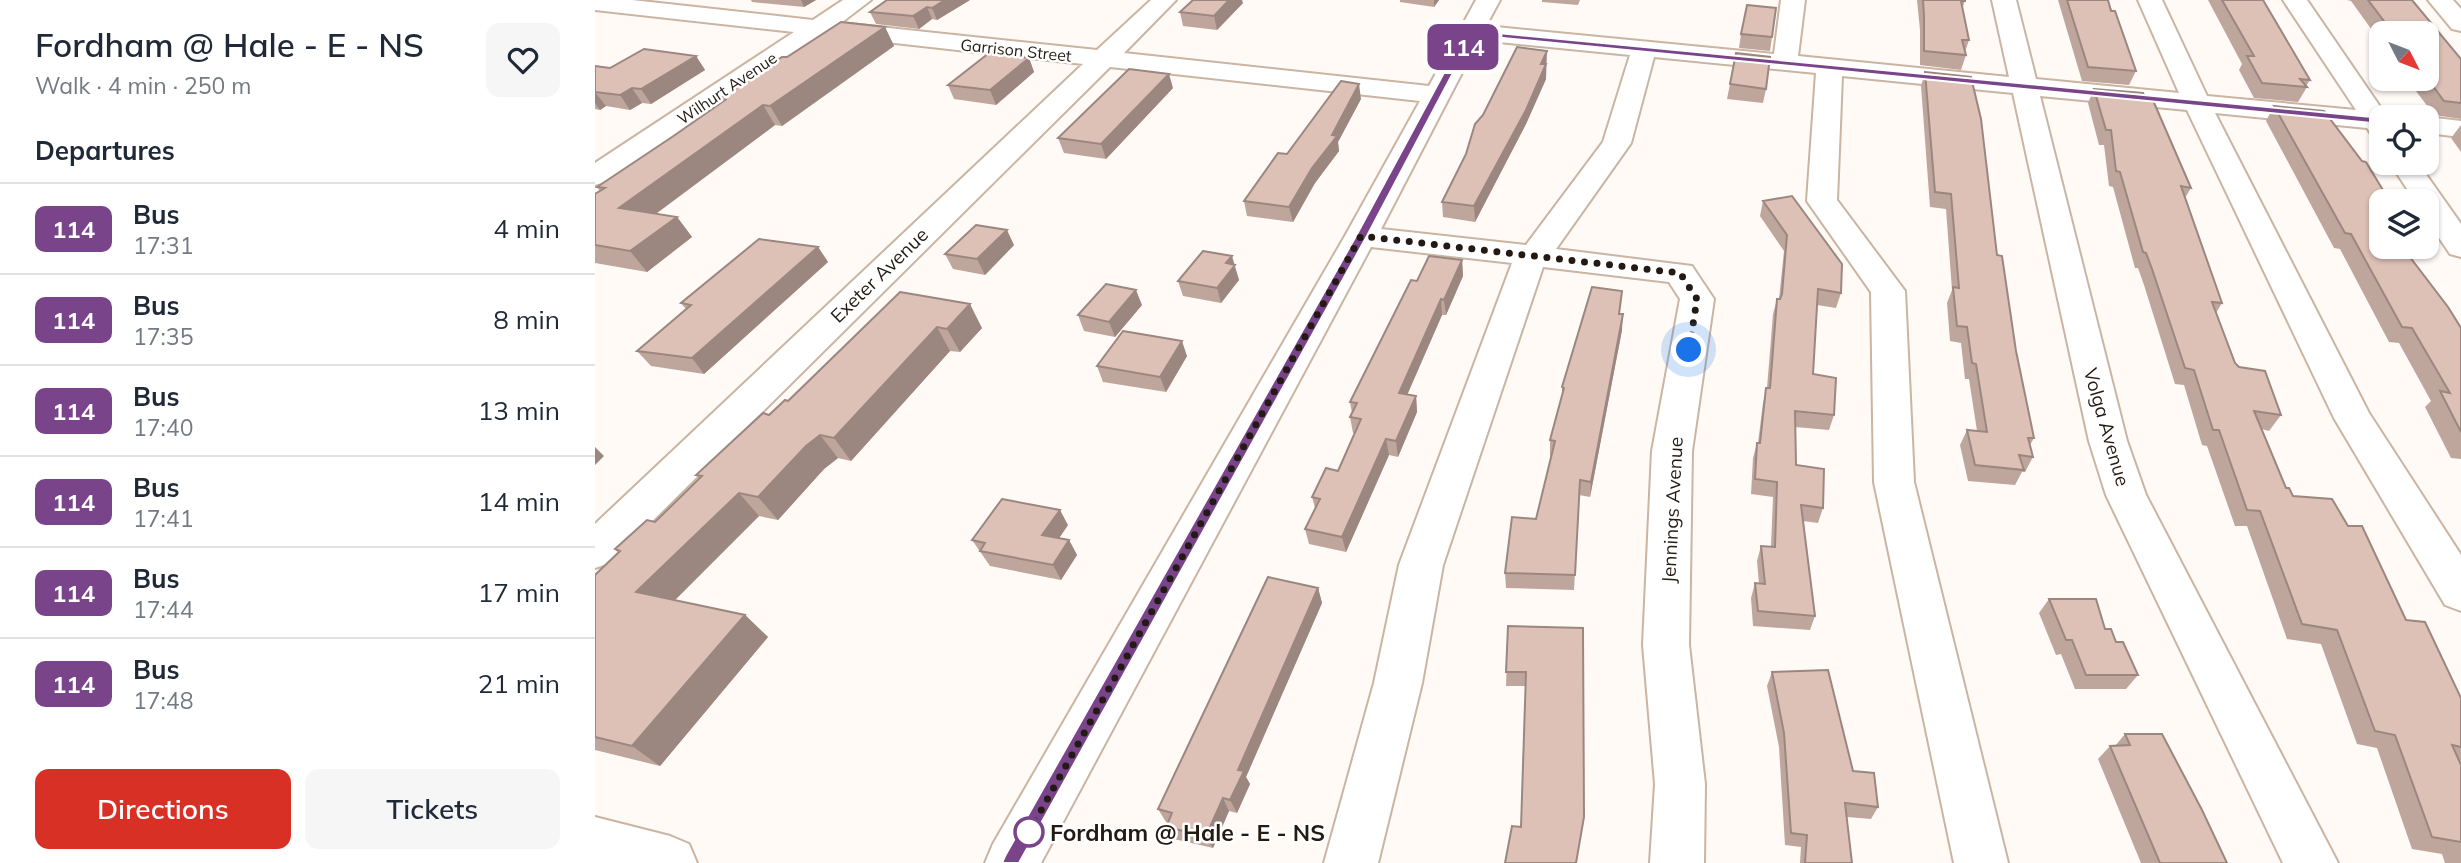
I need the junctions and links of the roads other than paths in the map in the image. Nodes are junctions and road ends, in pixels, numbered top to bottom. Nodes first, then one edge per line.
1 (859, 0) edge
2 (1164, 0) edge
3 (1793, 0) edge
4 (2004, 0) edge
5 (2150, 0) edge
6 (2295, 0) edge
7 (2440, 0) edge
8 (595, 4) edge
9 (1479, 16) edge
10 (2461, 24) edge
11 (817, 28) junction
12 (1644, 49) junction
13 (1101, 60) junction
14 (1783, 62) junction
15 (1829, 67) junction
16 (2024, 85) junction
17 (1437, 96) junction
18 (2196, 103) junction
19 (2369, 107) edge
20 (2369, 122) edge
21 (2439, 126) edge
22 (2461, 128) edge
23 (2412, 175) edge
24 (595, 176) edge
25 (1361, 236) junction
26 (2461, 247) edge
27 (1532, 256) junction
28 (595, 551) edge
29 (2461, 592) edge
30 (1012, 863) edge
31 (1351, 863) edge
32 (1677, 863) edge
33 (1981, 863) edge
34 (2311, 863) edge

1 - 11 street, Wilhurt Avenue
2 - 13 street, Exeter Avenue
3 - 14 street
4 - 16 street, Volga Avenue
5 - 18 street
6 - 19 street
7 - 10 street
8 - 11 street, Garrison Street
9 - 12 street
9 - 17 street
11 - 13 street, Garrison Street
11 - 24 street, Wilhurt Avenue
12 - 14 street
12 - 27 street
13 - 17 street, Garrison Street
13 - 28 street, Exeter Avenue
14 - 15 street
15 - 16 street
15 - 33 street
16 - 18 street
16 - 34 street, Volga Avenue
17 - 25 street
18 - 20 street
18 - 29 street
21 - 22 street
23 - 26 street
25 - 27 street, Jennings Avenue
25 - 30 street
27 - 31 street
27 - 32 street, Jennings Avenue

